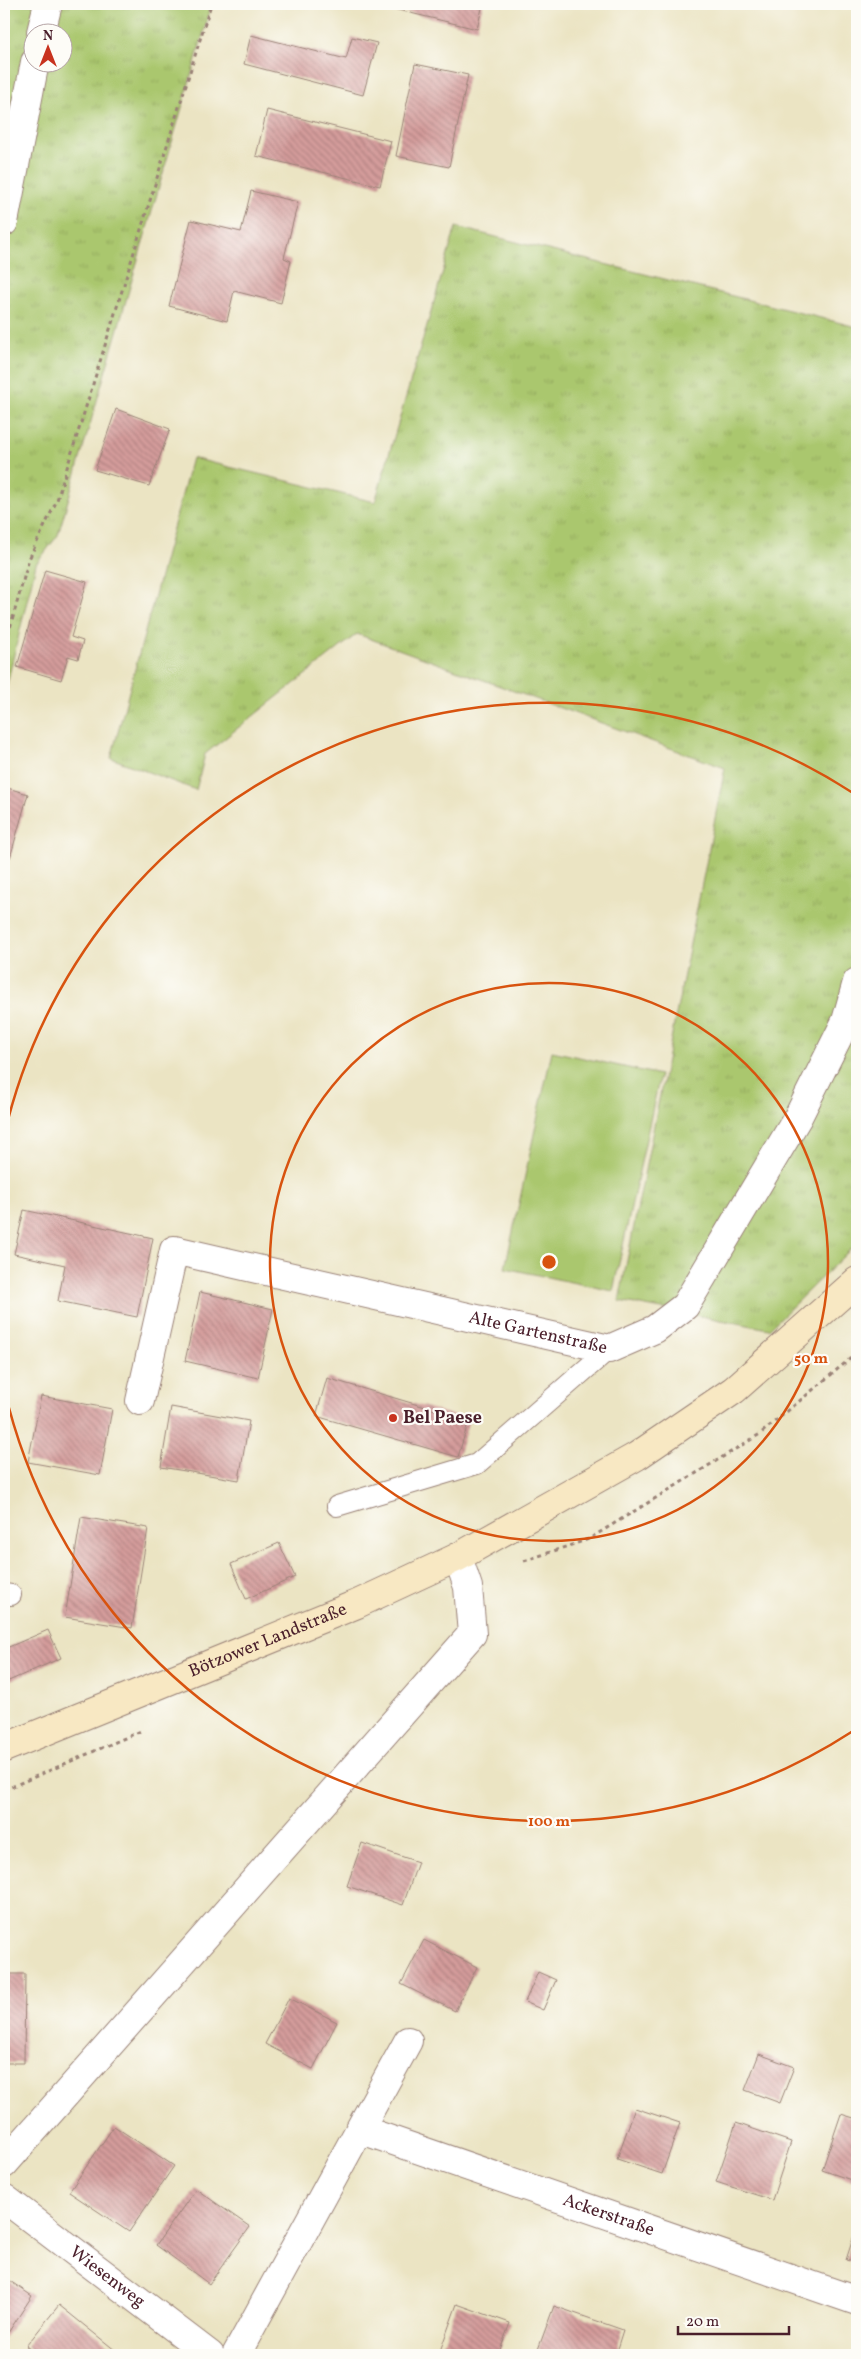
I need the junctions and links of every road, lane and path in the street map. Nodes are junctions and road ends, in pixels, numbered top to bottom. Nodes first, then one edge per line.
1 (48, 4) edge
2 (211, 4) edge
3 (44, 22) edge
4 (33, 72) edge
5 (4, 222) edge
6 (4, 650) edge
7 (857, 982) edge
8 (852, 1025) edge
9 (857, 1219) edge
10 (857, 1224) edge
11 (857, 1281) edge
12 (609, 1348) junction
13 (857, 1353) edge
14 (140, 1401) dead end
15 (337, 1506) dead end
16 (535, 1556) dead end
17 (458, 1557) junction
18 (4, 1748) edge
19 (408, 2041) dead end
20 (362, 2130) junction
21 (4, 2164) edge
22 (4, 2198) edge
23 (857, 2301) edge
24 (210, 2355) edge
25 (236, 2355) edge

1 - 3 street
2 - 6 path
4 - 5 street
7 - 8 street, Alte Gartenstraße
8 - 12 street, Alte Gartenstraße
9 - 10 path
11 - 17 main road, Bötzower Landstraße
12 - 14 street, Alte Gartenstraße
12 - 15 lane
13 - 16 path
17 - 18 main road, Bötzower Landstraße
17 - 21 street
19 - 20 street
20 - 23 street, Ackerstraße
20 - 25 street
22 - 24 street, Wiesenweg

